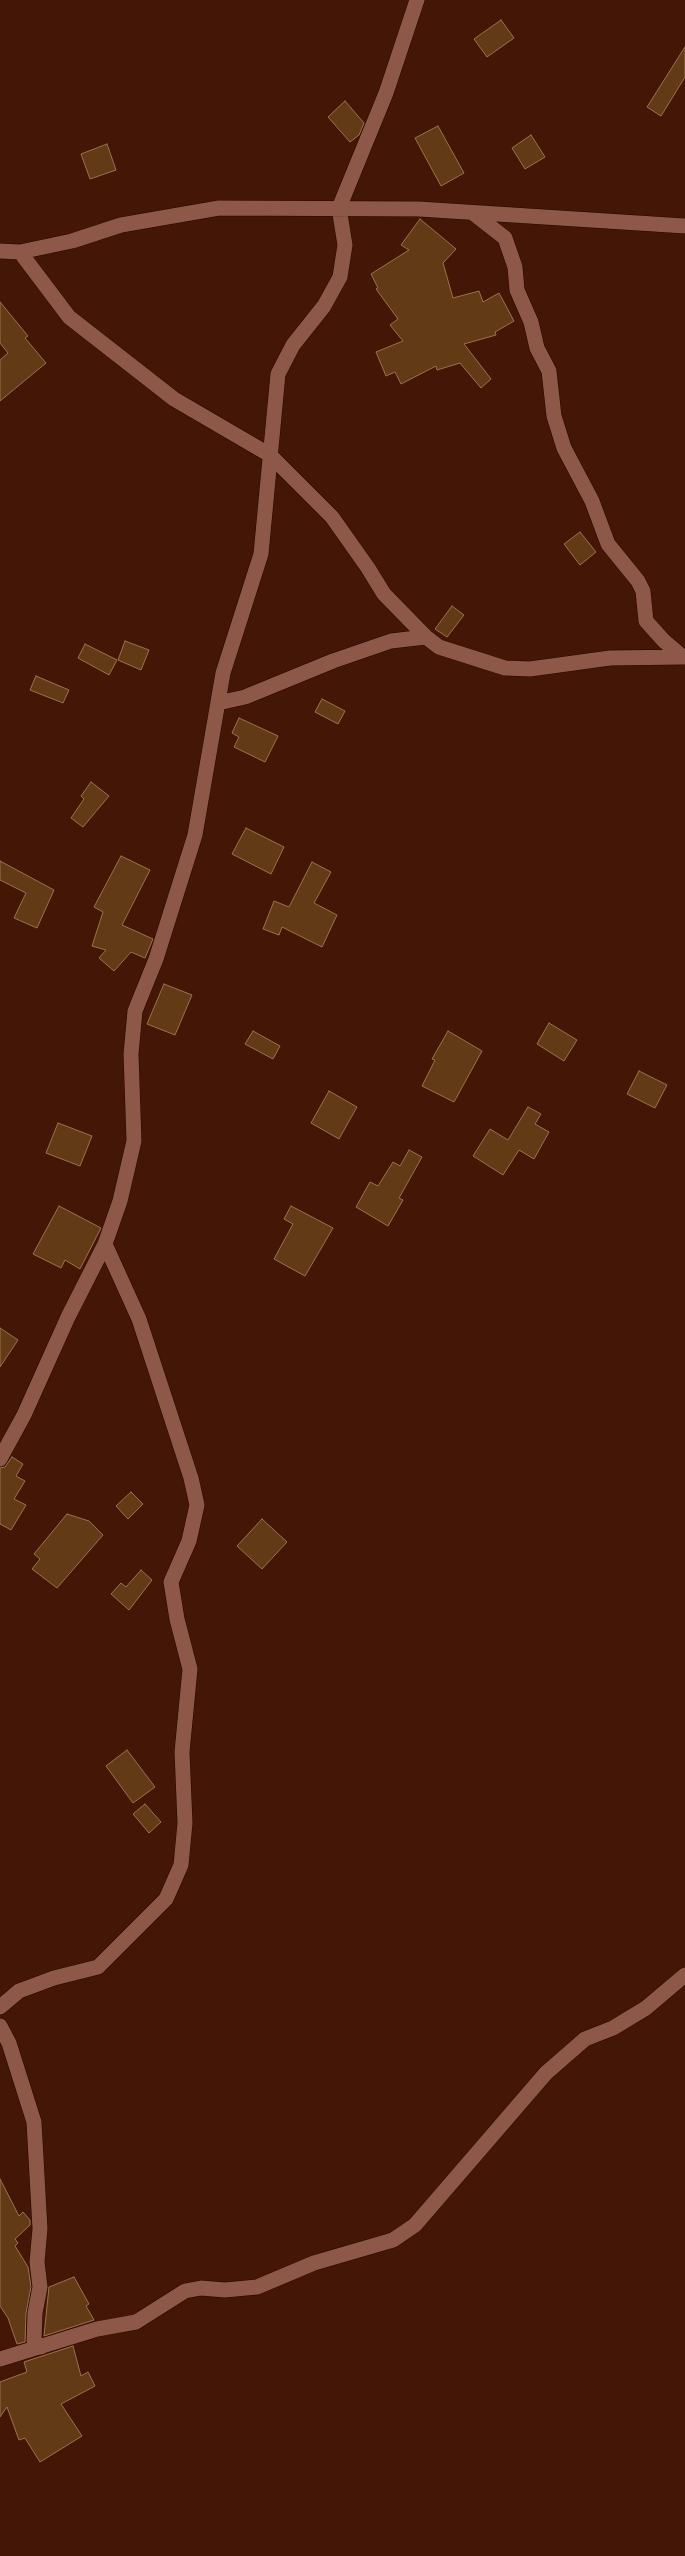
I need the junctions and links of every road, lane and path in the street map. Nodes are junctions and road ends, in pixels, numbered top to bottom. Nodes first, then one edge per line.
1 (417, 0) edge
2 (340, 208) junction
3 (473, 213) junction
4 (685, 226) edge
5 (0, 251) edge
6 (20, 252) junction
7 (270, 454) junction
8 (426, 637) junction
9 (684, 657) edge
10 (218, 703) junction
11 (106, 1244) junction
12 (0, 1459) edge
13 (685, 1975) edge
14 (0, 2007) edge
15 (0, 2026) edge
16 (41, 2347) junction
17 (0, 2359) edge

1 - 2 street
2 - 3 street
2 - 6 street
2 - 7 street
3 - 4 street
3 - 9 street
5 - 6 street
6 - 7 street
7 - 8 street
7 - 10 street
8 - 9 street
8 - 10 street
10 - 11 street
11 - 12 street
11 - 14 street
13 - 16 street
15 - 16 street
16 - 17 street

